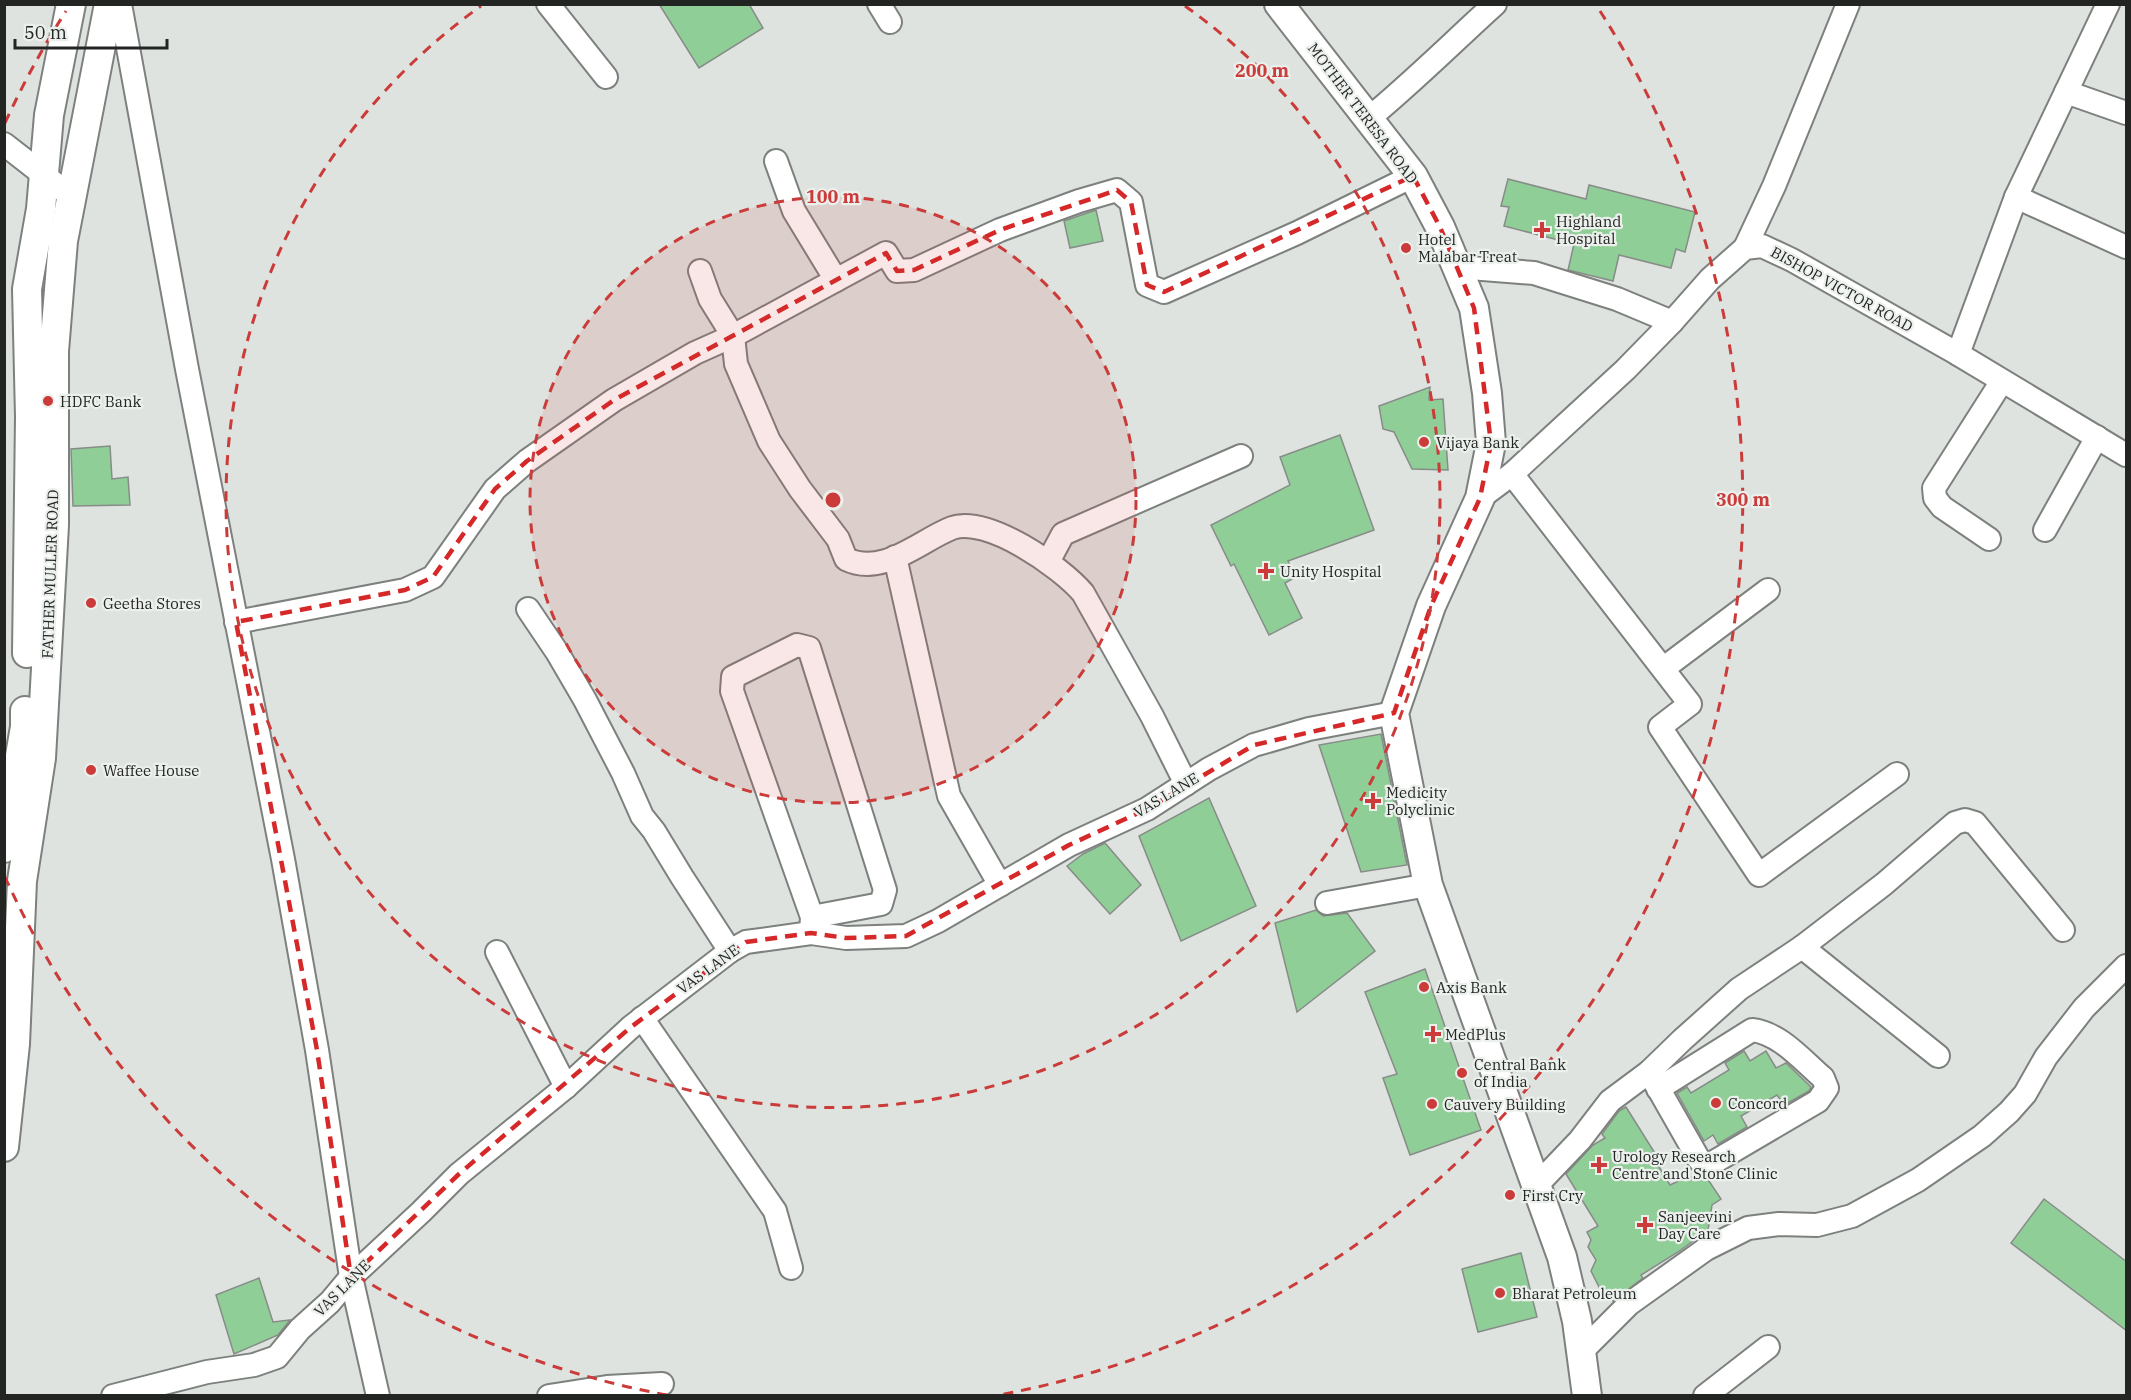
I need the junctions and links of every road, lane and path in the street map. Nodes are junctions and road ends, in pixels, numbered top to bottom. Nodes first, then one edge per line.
1 (71, 4) edge
2 (109, 4) edge
3 (120, 4) edge
4 (548, 4) edge
5 (1279, 4) edge
6 (1495, 4) edge
7 (1848, 4) edge
8 (2108, 4) edge
9 (606, 77) dead end
10 (2066, 92) junction
11 (2127, 113) edge
12 (1368, 119) junction
13 (4, 144) edge
14 (776, 161) dead end
15 (44, 175) junction
16 (1413, 176) junction
17 (72, 197) junction
18 (2016, 197) junction
19 (2127, 247) edge
20 (1745, 248) junction
21 (1457, 267) junction
22 (31, 269) junction
23 (700, 271) dead end
24 (60, 276) junction
25 (836, 280) junction
26 (16, 295) edge
27 (58, 306) junction
28 (4, 320) edge
29 (1672, 322) junction
30 (733, 336) junction
31 (1958, 354) junction
32 (2002, 381) junction
33 (2097, 437) junction
34 (2127, 455) edge
35 (1241, 456) dead end
36 (1512, 474) junction
37 (1480, 498) junction
38 (2045, 530) dead end
39 (1989, 539) dead end
40 (895, 557) junction
41 (1048, 562) junction
42 (1768, 590) dead end
43 (528, 609) dead end
44 (236, 622) junction
45 (1664, 668) junction
46 (1394, 712) junction
47 (1897, 774) dead end
48 (1186, 784) junction
49 (4, 848) edge
50 (1000, 885) junction
51 (1428, 885) junction
52 (1327, 903) dead end
53 (812, 925) junction
54 (2063, 930) dead end
55 (1802, 947) junction
56 (730, 951) junction
57 (497, 952) dead end
58 (2127, 966) edge
59 (642, 1018) junction
60 (1938, 1056) dead end
61 (1653, 1081) junction
62 (566, 1087) junction
63 (4, 1147) edge
64 (1537, 1185) junction
65 (791, 1268) dead end
66 (351, 1277) junction
67 (1768, 1347) dead end
68 (1581, 1352) junction
69 (662, 1384) dead end
70 (113, 1395) edge
71 (378, 1395) edge
72 (549, 1395) edge
73 (1587, 1395) edge
74 (1705, 1395) edge

1 - 15 main road
2 - 17 main road, FATHER MULLER ROAD
3 - 44 street
4 - 9 street
5 - 12 main road, MOTHER TERESA ROAD
6 - 12 street
7 - 20 street
8 - 10 street
10 - 11 street
10 - 18 street
12 - 16 main road, MOTHER TERESA ROAD
13 - 15 street
14 - 25 street
15 - 17 street
15 - 22 main road
16 - 21 main road, MOTHER TERESA ROAD
16 - 25 street
17 - 24 main road, FATHER MULLER ROAD
18 - 19 street
18 - 31 street
20 - 29 street
20 - 31 street, BISHOP VICTOR ROAD
21 - 29 street
21 - 37 main road, MOTHER TERESA ROAD
22 - 24 main road
22 - 26 main road
23 - 30 street
24 - 27 main road, FATHER MULLER ROAD
25 - 30 street
26 - 27 main road
26 - 28 main road
26 - 49 main road
27 - 63 main road, FATHER MULLER ROAD
29 - 36 street
30 - 40 street
30 - 44 street
31 - 32 street, BISHOP VICTOR ROAD
32 - 33 street, BISHOP VICTOR ROAD
32 - 39 street
33 - 34 street, BISHOP VICTOR ROAD
33 - 38 street
35 - 41 street
36 - 37 street
36 - 45 street
37 - 46 main road, MOTHER TERESA ROAD
40 - 41 street
40 - 50 street
41 - 48 street
42 - 45 street
43 - 56 street
44 - 66 street
45 - 47 street
46 - 48 street, VAS LANE
46 - 51 main road
48 - 50 street, VAS LANE
50 - 53 street, VAS LANE
51 - 52 street
51 - 64 main road
53 - 53 street
53 - 56 street, VAS LANE
54 - 55 street
55 - 60 street
55 - 61 street
56 - 59 street, VAS LANE
57 - 62 street
58 - 68 street
59 - 62 street, VAS LANE
59 - 65 street
61 - 61 street
61 - 64 street
62 - 66 street, VAS LANE
64 - 68 main road
66 - 70 street, VAS LANE
66 - 71 street
67 - 74 street
68 - 73 main road
69 - 72 street

